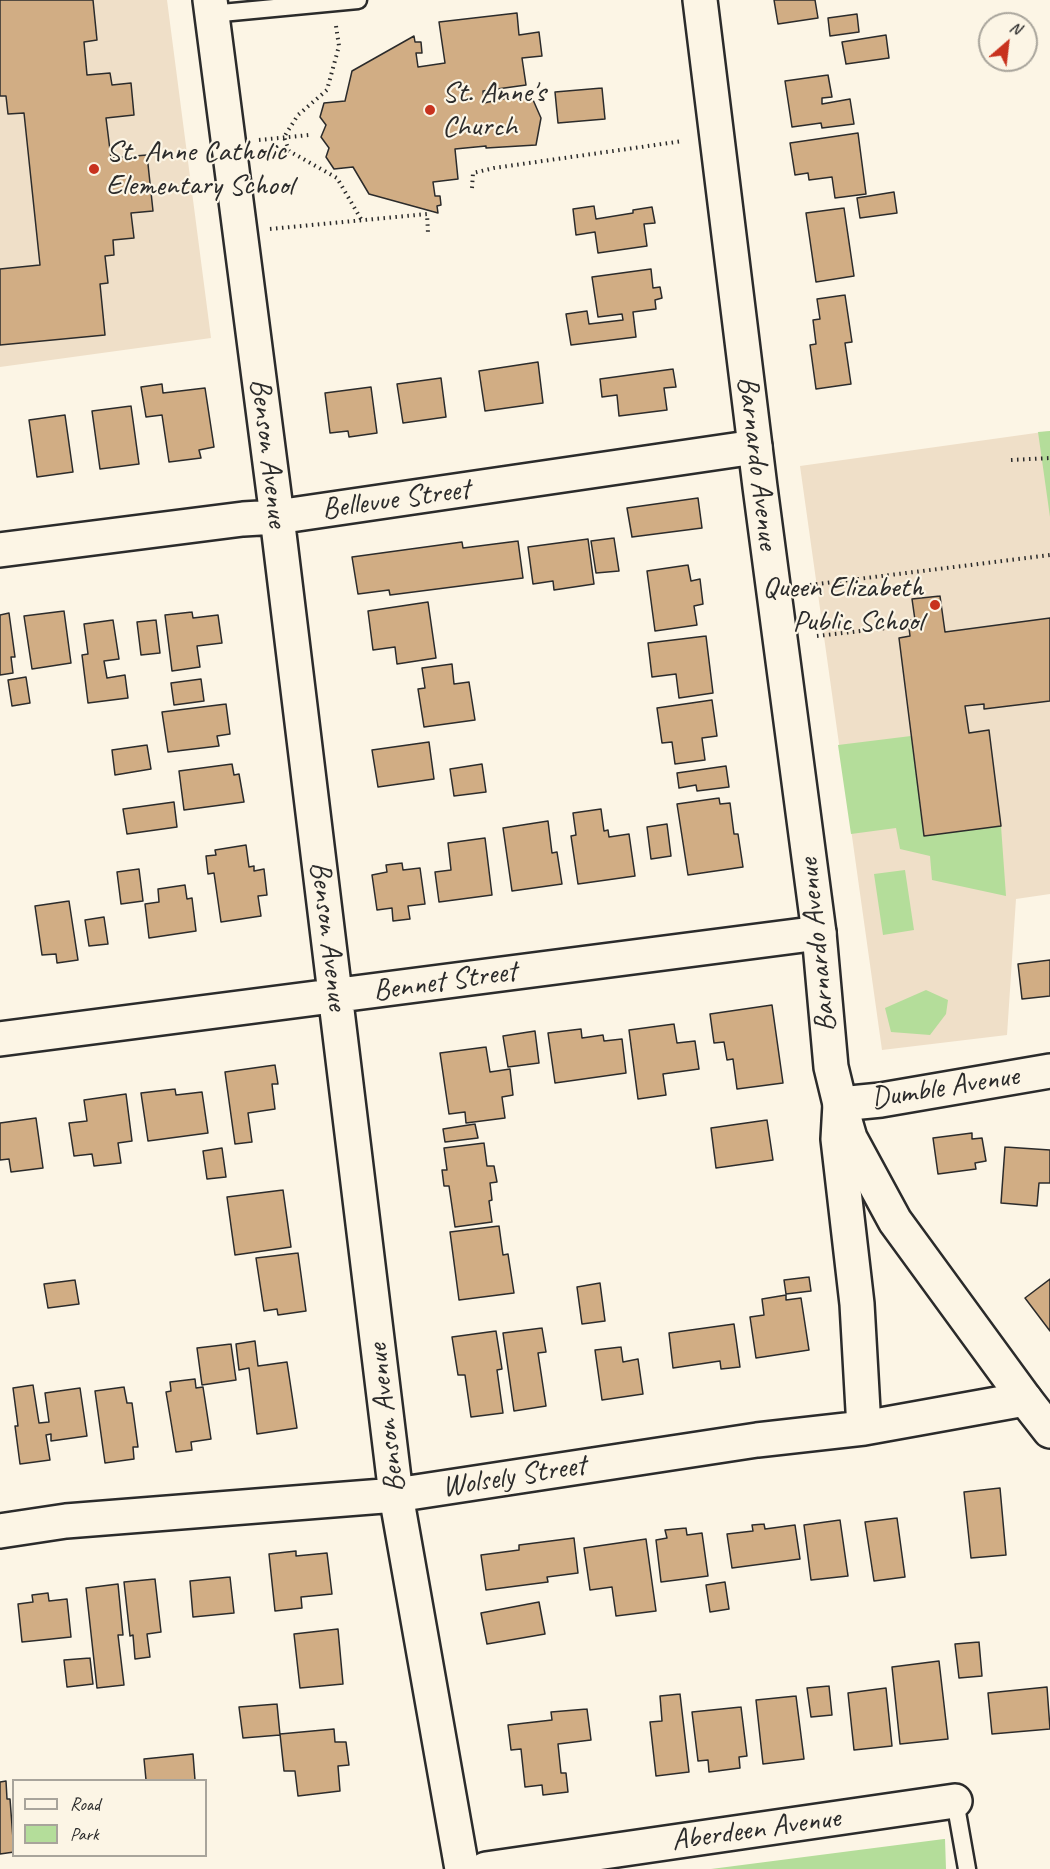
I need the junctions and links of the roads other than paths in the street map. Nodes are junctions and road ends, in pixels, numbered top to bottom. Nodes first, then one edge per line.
1 (358, 0) edge
2 (700, 0) edge
3 (211, 7) edge
4 (755, 447) junction
5 (277, 517) junction
6 (0, 550) edge
7 (819, 933) junction
8 (336, 996) junction
9 (0, 1039) edge
10 (1050, 1071) edge
11 (840, 1104) junction
12 (1024, 1399) junction
13 (864, 1428) junction
14 (1050, 1431) edge
15 (396, 1495) junction
16 (0, 1531) edge
17 (955, 1801) joint
18 (462, 1869) edge
19 (486, 1869) edge
20 (967, 1869) edge

1 - 3 lane
2 - 4 street, Barnardo Avenue
3 - 5 street, Benson Avenue
4 - 5 street, Bellevue Street
4 - 7 street, Barnardo Avenue
5 - 6 street, Bellevue Street
5 - 8 street, Benson Avenue
7 - 8 street, Bennet Street
7 - 11 street, Barnardo Avenue
8 - 9 street, Bennet Street
8 - 15 street, Benson Avenue
10 - 11 street, Dumble Avenue
11 - 12 street, Barnardo Avenue
11 - 13 street, Barnardo Avenue
12 - 13 street, Wolsely Street
12 - 14 street, Barnardo Avenue
13 - 15 street, Wolsely Street
15 - 16 street, Wolsely Street
15 - 18 street, Benson Avenue
17 - 19 street, Aberdeen Avenue
17 - 20 lane

